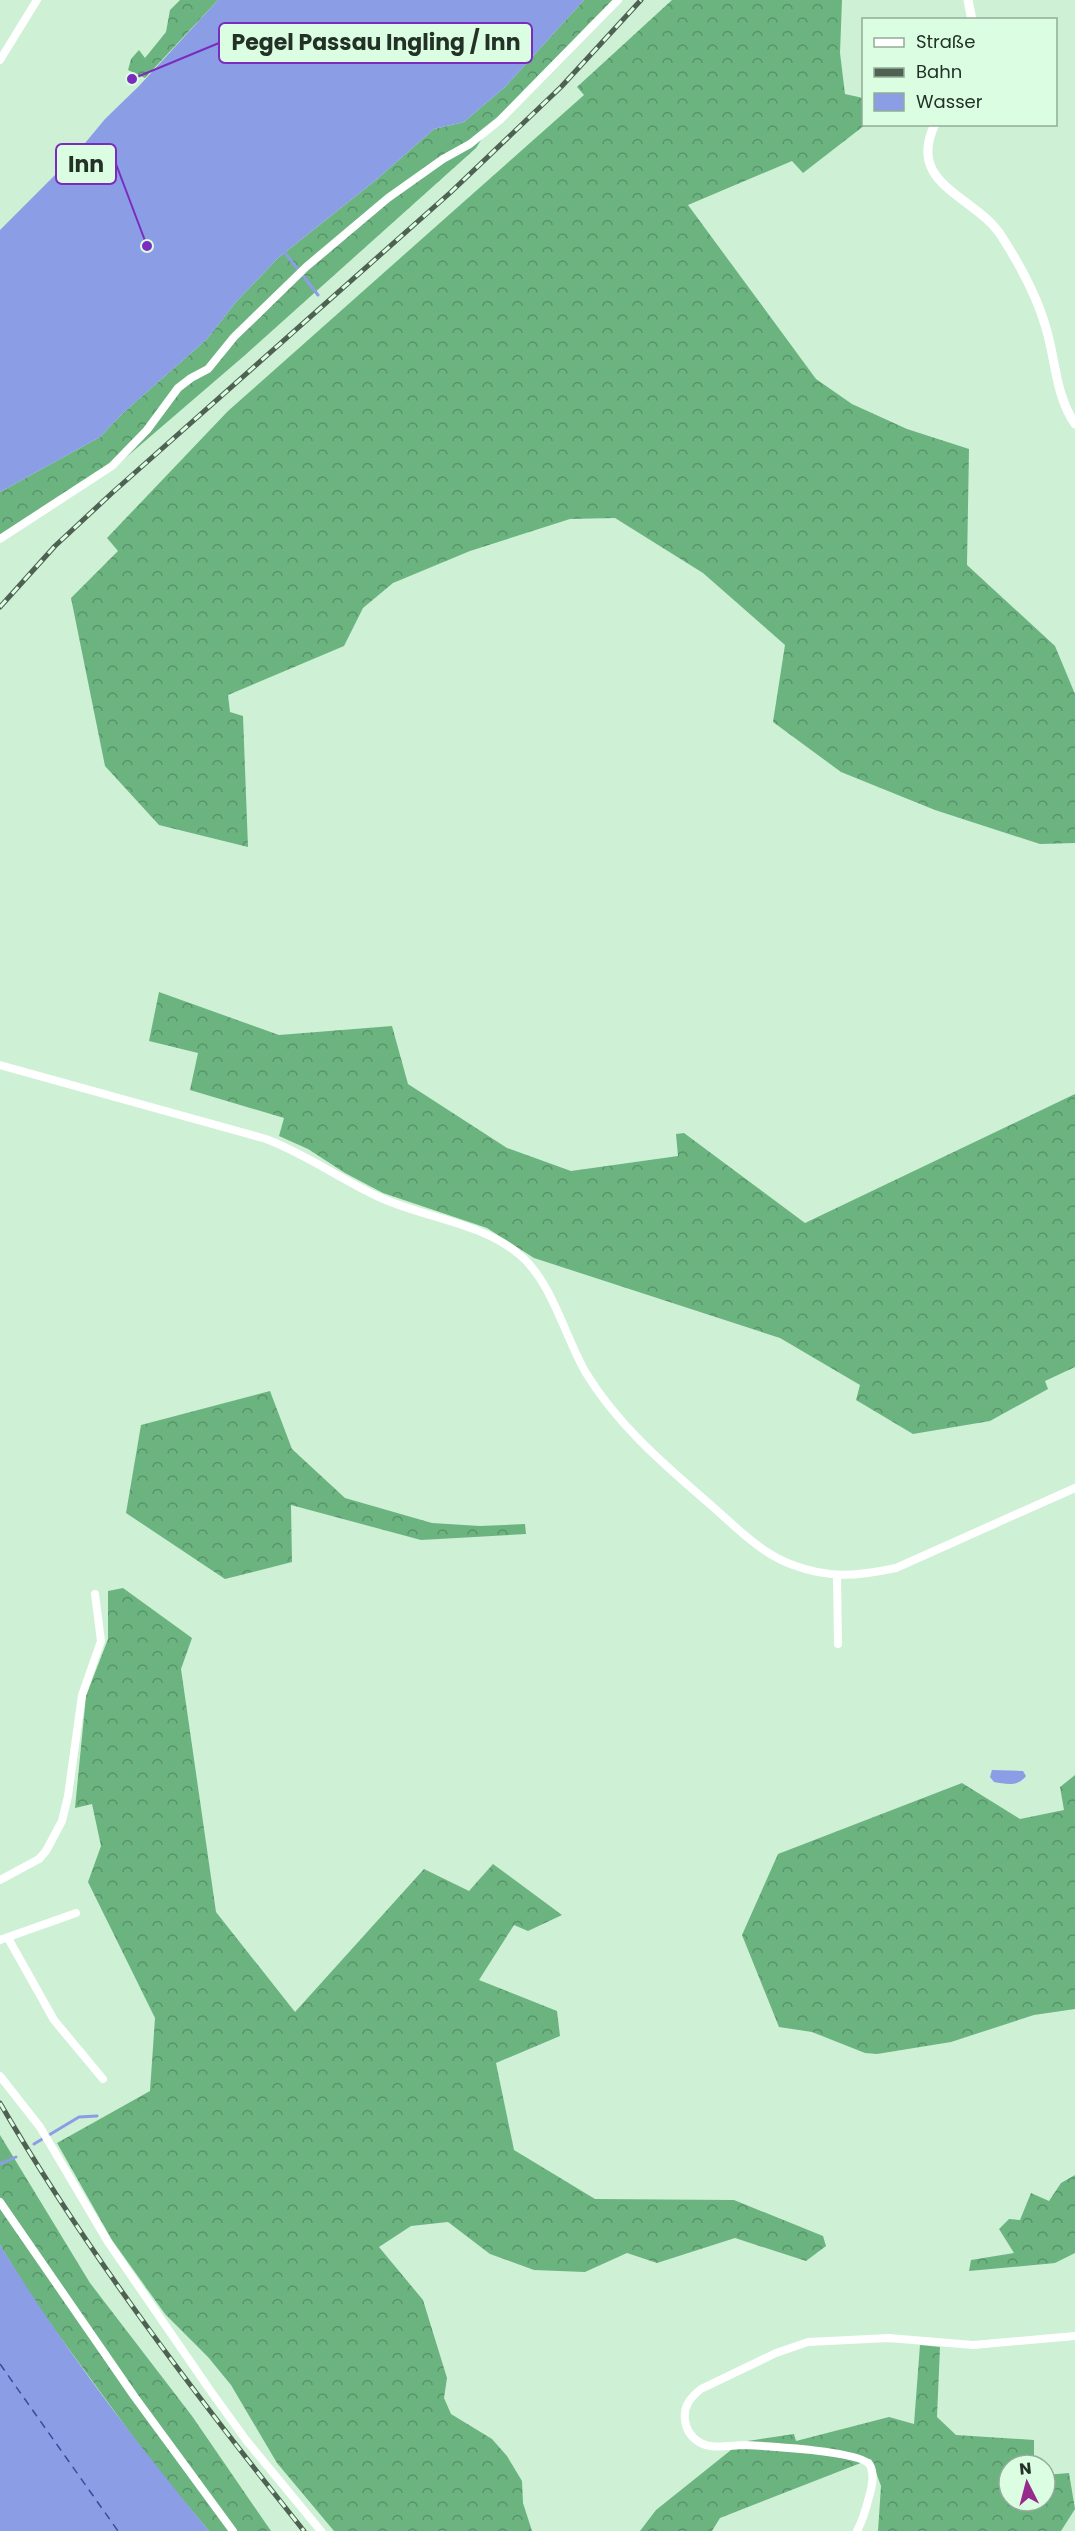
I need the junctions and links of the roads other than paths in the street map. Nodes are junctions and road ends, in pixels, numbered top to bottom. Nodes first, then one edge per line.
1 (37, 0) edge
2 (618, 0) edge
3 (968, 0) edge
4 (972, 18) edge
5 (0, 60) edge
6 (934, 126) edge
7 (1075, 424) edge
8 (0, 539) edge
9 (0, 1065) edge
10 (1075, 1488) edge
11 (837, 1576) junction
12 (95, 1594) dead end
13 (838, 1644) dead end
14 (0, 1880) edge
15 (76, 1913) dead end
16 (4, 1939) edge
17 (0, 2076) edge
18 (103, 2079) dead end
19 (0, 2202) edge
20 (1075, 2336) edge
21 (233, 2531) edge
22 (321, 2531) edge
23 (857, 2531) edge

1 - 5 street
2 - 8 street
3 - 4 street
6 - 7 street
9 - 11 street
10 - 11 street
11 - 13 street
12 - 14 street
15 - 16 street
16 - 18 street
17 - 22 street
19 - 21 street
20 - 23 street

